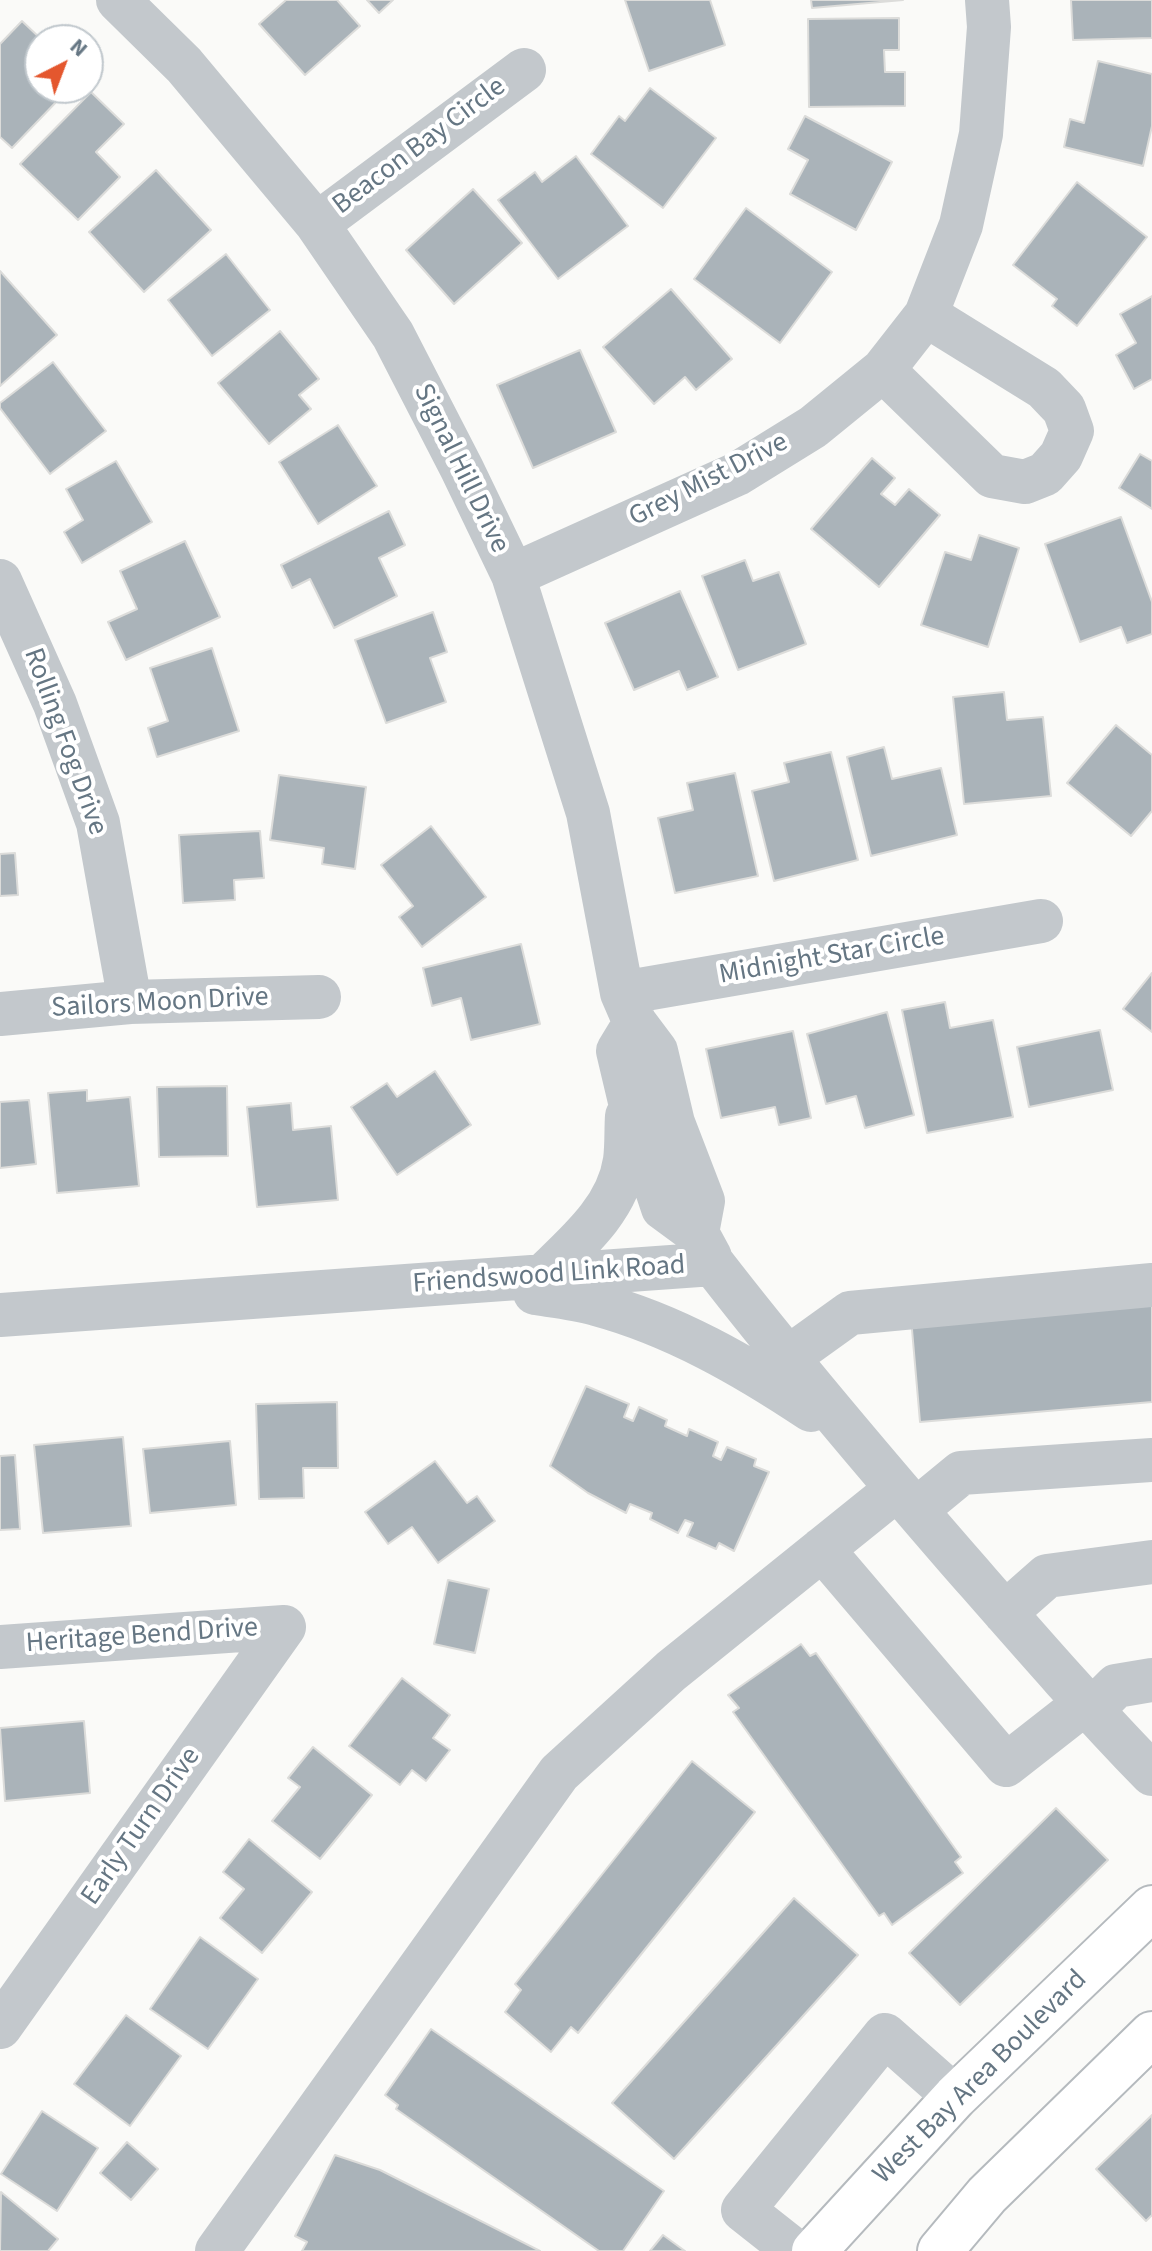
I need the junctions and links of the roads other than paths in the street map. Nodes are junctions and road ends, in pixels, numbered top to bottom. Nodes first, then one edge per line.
1 (118, 0) edge
2 (987, 0) edge
3 (524, 70) dead end
4 (317, 224) junction
5 (926, 315) junction
6 (883, 370) junction
7 (513, 575) junction
8 (0, 581) edge
9 (1041, 921) dead end
10 (319, 997) dead end
11 (130, 1002) junction
12 (629, 1008) junction
13 (0, 1014) edge
14 (629, 1098) junction
15 (705, 1248) junction
16 (543, 1276) junction
17 (470, 1281) junction
18 (1152, 1285) edge
19 (0, 1315) edge
20 (786, 1359) junction
21 (852, 1436) junction
22 (1152, 1460) edge
23 (906, 1500) junction
24 (822, 1549) junction
25 (1152, 1562) edge
26 (1005, 1613) junction
27 (284, 1627) joint
28 (0, 1647) edge
29 (1152, 1680) edge
30 (1088, 1707) junction
31 (1152, 1774) edge
32 (1152, 1908) edge
33 (0, 2027) edge
34 (1152, 2034) edge
35 (955, 2097) junction
36 (217, 2251) edge
37 (795, 2251) edge
38 (814, 2251) edge
39 (940, 2251) edge

1 - 4 street, Signal Hill Drive
2 - 5 street, Grey Mist Drive
3 - 4 street, Beacon Bay Circle
4 - 7 street, Signal Hill Drive
5 - 6 street, Grey Mist Drive
5 - 6 street
6 - 7 street, Grey Mist Drive
7 - 12 street, Signal Hill Drive
8 - 11 street, Rolling Fog Drive
9 - 12 street, Midnight Star Circle
10 - 11 street, Sailors Moon Drive
11 - 13 street, Sailors Moon Drive
12 - 14 street
12 - 15 street, Signal Hill Drive
14 - 15 street
14 - 16 street
15 - 16 street, Friendswood Link Road
15 - 20 street, Friendswood Link Road
16 - 17 street, Friendswood Link Road
17 - 19 street, Friendswood Link Road
17 - 21 street
18 - 20 street
20 - 21 street, Friendswood Link Road
21 - 23 street, Friendswood Link Road
22 - 23 street
23 - 24 street
23 - 26 street, Friendswood Link Road
24 - 30 street
24 - 36 street
25 - 26 street
26 - 30 street, Friendswood Link Road
27 - 28 street, Heritage Bend Drive
27 - 33 street, Early Turn Drive
29 - 30 street
30 - 31 street, Friendswood Link Road
32 - 35 main road, West Bay Area Boulevard
34 - 39 main road
35 - 37 street
35 - 38 main road, West Bay Area Boulevard

